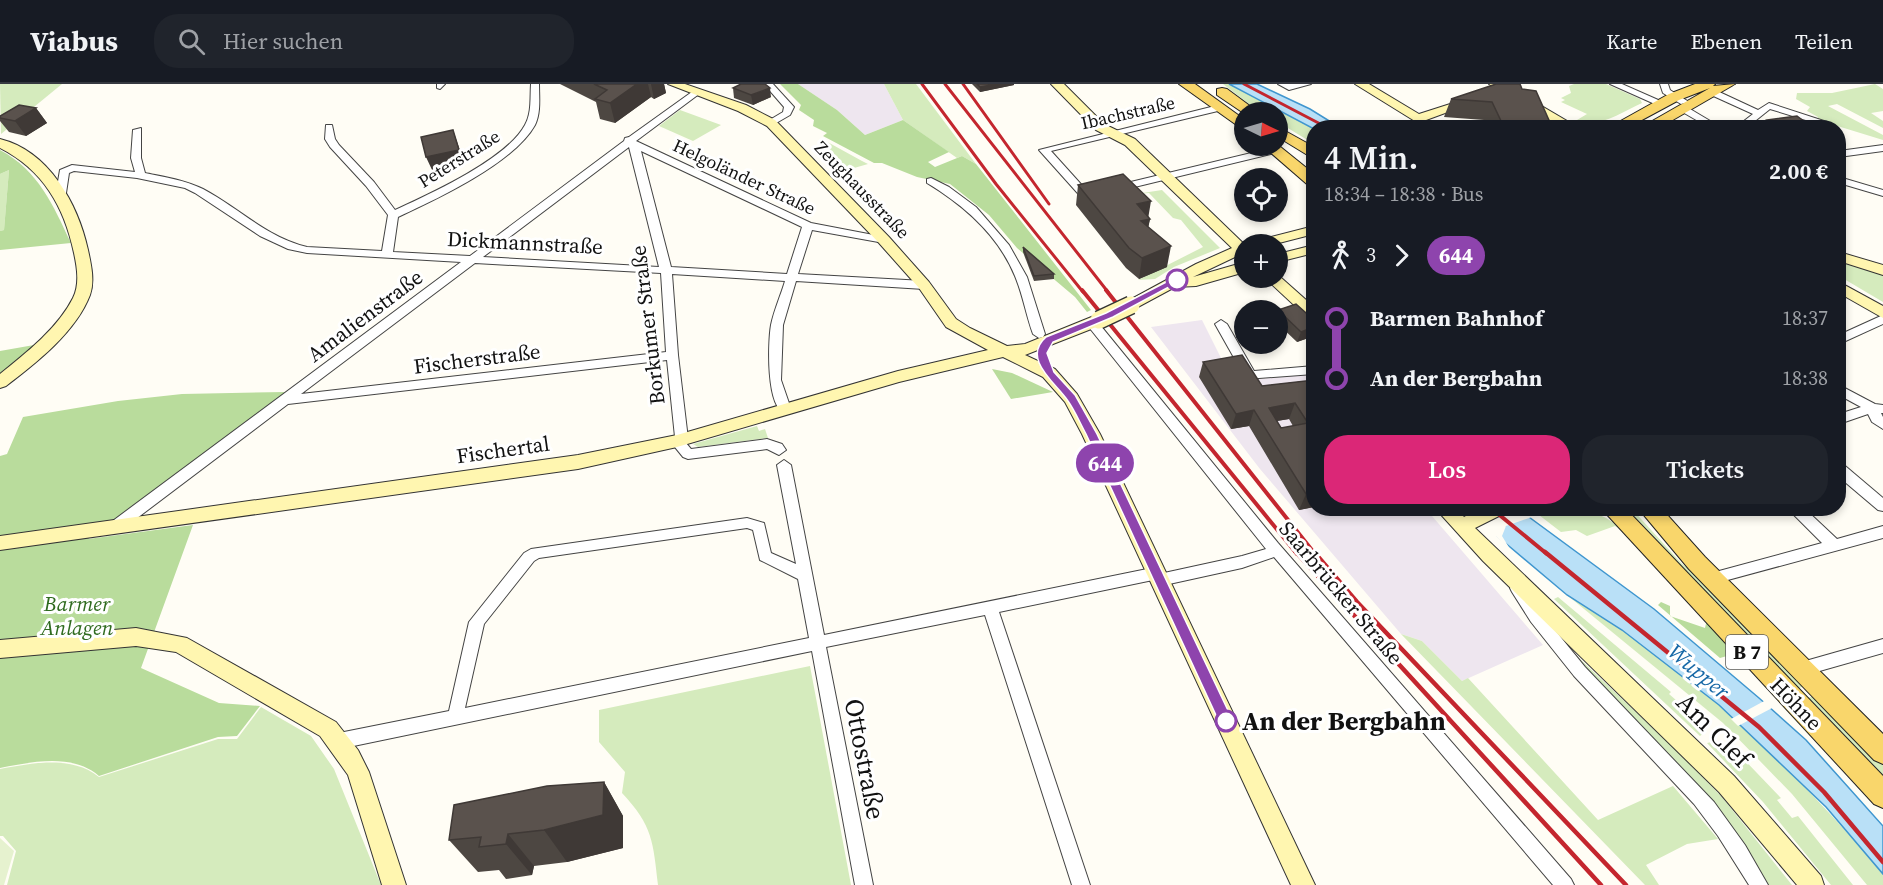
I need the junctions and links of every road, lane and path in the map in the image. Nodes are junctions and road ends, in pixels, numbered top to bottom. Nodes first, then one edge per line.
1 (535, 84) edge
2 (674, 84) edge
3 (761, 84) edge
4 (1057, 84) edge
5 (1069, 84) edge
6 (1186, 84) edge
7 (1210, 84) edge
8 (1282, 84) edge
9 (1307, 84) edge
10 (1361, 84) edge
11 (1495, 84) edge
12 (1614, 84) edge
13 (1664, 84) edge
14 (1728, 84) edge
15 (770, 86) edge
16 (1710, 88) edge
17 (696, 92) junction
18 (1511, 92) junction
19 (1680, 97) edge
20 (1236, 102) edge
21 (1660, 104) junction
22 (1219, 108) junction
23 (1760, 114) junction
24 (1234, 119) edge
25 (1560, 120) edge
26 (1630, 120) edge
27 (1656, 120) edge
28 (1708, 120) edge
29 (1751, 120) edge
30 (1815, 120) edge
31 (771, 123) junction
32 (329, 127) dead end
33 (138, 130) dead end
34 (1116, 133) junction
35 (1288, 137) edge
36 (628, 140) junction
37 (0, 143) edge
38 (1883, 148) edge
39 (1306, 149) edge
40 (1846, 153) edge
41 (1243, 156) edge
42 (1283, 156) edge
43 (1306, 175) edge
44 (141, 177) junction
45 (1165, 177) junction
46 (931, 181) dead end
47 (1846, 182) edge
48 (1883, 193) edge
49 (61, 194) junction
50 (393, 214) junction
51 (808, 226) junction
52 (1306, 232) edge
53 (1225, 234) junction
54 (1234, 236) edge
55 (1288, 237) edge
56 (884, 240) junction
57 (1234, 242) edge
58 (1306, 251) edge
59 (1234, 253) edge
60 (1293, 254) junction
61 (387, 255) junction
62 (1288, 255) edge
63 (1846, 258) edge
64 (472, 259) junction
65 (1288, 263) edge
66 (1234, 270) edge
67 (1883, 270) edge
68 (666, 271) junction
69 (792, 278) junction
70 (1173, 284) junction
71 (924, 285) junction
72 (1285, 288) edge
73 (1846, 291) edge
74 (1306, 308) edge
75 (1883, 313) edge
76 (1883, 319) edge
77 (1095, 321) junction
78 (1221, 324) dead end
79 (963, 332) junction
80 (1044, 337) junction
81 (1846, 337) edge
82 (1002, 352) junction
83 (672, 355) junction
84 (957, 362) junction
85 (1306, 371) edge
86 (1049, 373) junction
87 (0, 382) edge
88 (1846, 392) edge
89 (287, 400) junction
90 (1877, 408) edge
91 (785, 409) junction
92 (1846, 417) edge
93 (1883, 424) edge
94 (680, 440) junction
95 (779, 450) dead end
96 (784, 465) dead end
97 (1846, 475) edge
98 (1883, 506) edge
99 (1455, 516) edge
100 (1482, 516) edge
101 (1619, 516) edge
102 (1655, 516) edge
103 (1803, 516) edge
104 (1466, 524) junction
105 (115, 527) junction
106 (1883, 532) edge
107 (0, 543) edge
108 (1834, 545) junction
109 (1276, 551) junction
110 (804, 575) junction
111 (1158, 577) junction
112 (1512, 578) junction
113 (1713, 578) junction
114 (990, 607) junction
115 (817, 643) junction
116 (1883, 646) edge
117 (0, 649) edge
118 (1802, 669) junction
119 (455, 718) junction
120 (339, 741) junction
121 (1883, 752) edge
122 (1883, 795) edge
123 (394, 885) edge
124 (864, 885) edge
125 (1081, 885) edge
126 (1302, 885) edge
127 (1565, 885) edge
128 (1759, 885) edge
129 (1812, 885) edge

1 - 50 street, Peterstraße
2 - 17 street, Zeughausstraße
3 - 15 street
4 - 34 street
5 - 34 street
6 - 22 main road
7 - 20 main road
8 - 9 street
10 - 18 street
11 - 18 street
12 - 21 street
13 - 19 street
14 - 16 main road
15 - 31 street
16 - 19 main road
16 - 23 street
17 - 31 street, Zeughausstraße
17 - 36 street, Amalienstraße
18 - 25 street
19 - 21 main road
19 - 27 main road
19 - 28 street
21 - 26 main road
22 - 24 main road
22 - 34 street, Ibachstraße
23 - 29 street
23 - 30 street
31 - 56 street, Zeughausstraße
32 - 50 street
33 - 44 street
34 - 45 street
34 - 45 street, Ibachstraße
35 - 39 main road
36 - 51 street, Helgoländer Straße
36 - 64 street, Amalienstraße
36 - 68 street, Borkumer Straße
37 - 49 street
38 - 40 street
41 - 45 street
42 - 43 main road
44 - 49 street, Dickmannstraße
44 - 61 street, Dickmannstraße
45 - 53 street
46 - 80 street
47 - 48 street
49 - 87 street
50 - 61 street
51 - 56 street, Helgoländer Straße
51 - 69 street
52 - 55 street
53 - 54 street
53 - 57 street
56 - 71 street, Zeughausstraße
58 - 60 street
59 - 70 street, Fischertal
60 - 62 street
60 - 65 street
61 - 64 street, Dickmannstraße
63 - 67 street
64 - 68 street, Dickmannstraße
64 - 89 street, Amalienstraße
66 - 70 street, Fischertal
68 - 69 street, Dickmannstraße
68 - 83 street, Borkumer Straße
69 - 71 street, Dickmannstraße
69 - 91 street
70 - 77 street, Fischertal, bridge
71 - 79 street, Zeughausstraße
72 - 74 street
73 - 75 street
76 - 81 street
77 - 80 street, Fischertal
77 - 109 street, Saarbrücker Straße
78 - 85 street
79 - 82 street, Zeughausstraße
79 - 84 street
80 - 82 street, Fischertal
80 - 86 street
82 - 84 street, Fischertal
82 - 86 street, Zeughausstraße
83 - 89 street, Fischerstraße
83 - 94 street, Borkumer Straße
84 - 91 street, Fischertal
86 - 111 street
88 - 90 street
89 - 105 street, Amalienstraße
90 - 92 street
90 - 93 street
91 - 94 street, Fischertal
94 - 95 street
94 - 105 street, Fischertal
96 - 110 street, Ottostraße
97 - 98 street
99 - 104 street, Am Clef
100 - 104 street
101 - 122 main road, Höhne / B 7
102 - 113 main road, Höhne / B 7
103 - 108 street
104 - 112 street, Am Clef
105 - 107 street, Fischertal
106 - 108 street
108 - 113 street
109 - 111 street
109 - 127 street, Saarbrücker Straße
110 - 115 street, Ottostraße
110 - 119 street
111 - 114 street
111 - 126 street
112 - 128 street, Am Clef
112 - 129 street, Am Clef
113 - 118 main road, Höhne / B 7
114 - 115 street
114 - 125 street
115 - 119 street
115 - 124 street, Ottostraße
116 - 118 street
117 - 120 street
118 - 121 main road, Höhne / B 7
119 - 120 street
120 - 123 street

